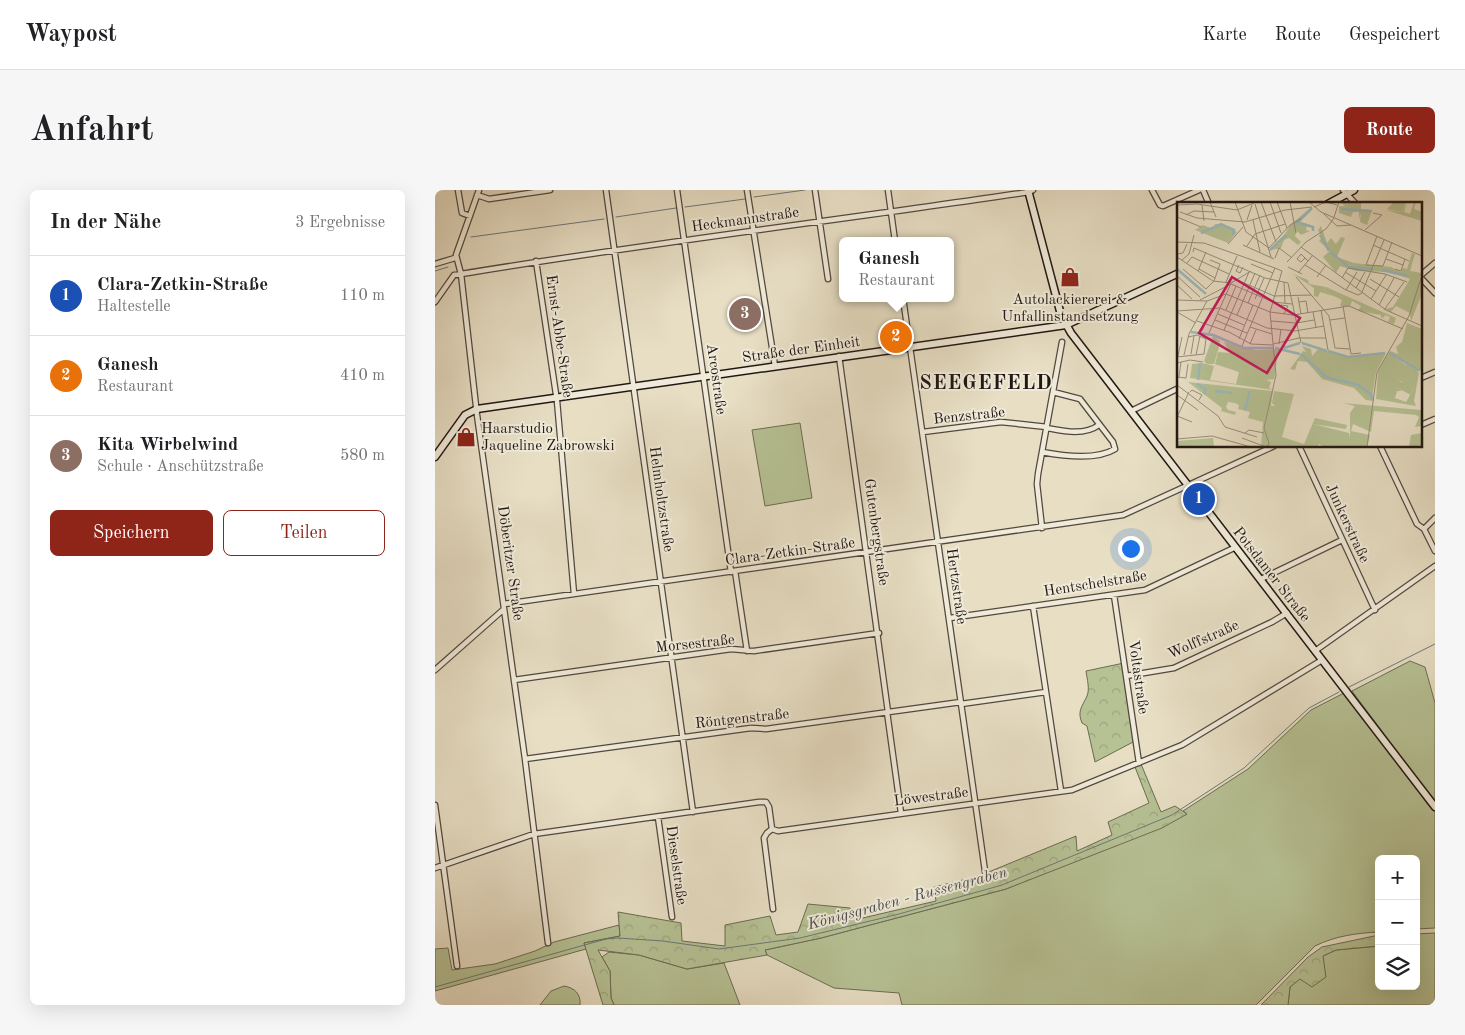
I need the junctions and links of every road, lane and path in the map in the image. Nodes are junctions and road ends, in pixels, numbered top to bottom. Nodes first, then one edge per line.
1 (458, 190) edge
2 (479, 190) edge
3 (550, 190) edge
4 (606, 190) edge
5 (677, 190) edge
6 (747, 190) edge
7 (815, 190) edge
8 (888, 190) edge
9 (1152, 190) edge
10 (1201, 190) edge
11 (1354, 190) edge
12 (1030, 191) edge
13 (1345, 192) edge
14 (477, 196) junction
15 (1208, 202) edge
16 (1331, 202) edge
17 (1354, 202) edge
18 (891, 212) junction
19 (470, 216) junction
20 (819, 222) junction
21 (753, 231) junction
22 (894, 237) edge
23 (684, 241) junction
24 (614, 250) junction
25 (455, 258) junction
26 (536, 262) junction
27 (1435, 263) edge
28 (435, 264) edge
29 (461, 274) junction
30 (1177, 274) edge
31 (1423, 274) edge
32 (1423, 278) edge
33 (828, 279) dead end
34 (1435, 293) edge
35 (435, 302) edge
36 (904, 302) edge
37 (1065, 325) junction
38 (1062, 342) dead end
39 (910, 346) junction
40 (839, 356) junction
41 (775, 366) junction
42 (1435, 372) edge
43 (704, 376) junction
44 (1423, 377) edge
45 (634, 386) junction
46 (1177, 389) edge
47 (1053, 392) junction
48 (555, 397) junction
49 (477, 409) junction
50 (1131, 411) junction
51 (1435, 419) edge
52 (1423, 424) edge
53 (1099, 425) junction
54 (1047, 428) junction
55 (923, 432) junction
56 (1270, 448) edge
57 (1300, 448) edge
58 (1381, 448) edge
59 (1042, 452) junction
60 (435, 457) edge
61 (1188, 486) junction
62 (1435, 518) edge
63 (1042, 528) junction
64 (1424, 529) junction
65 (1342, 540) junction
66 (938, 542) junction
67 (1236, 547) junction
68 (867, 552) junction
69 (1435, 552) edge
70 (1435, 566) edge
71 (733, 572) junction
72 (1261, 579) junction
73 (661, 582) junction
74 (574, 594) junction
75 (1114, 595) junction
76 (504, 606) junction
77 (1033, 606) junction
78 (1375, 610) junction
79 (1287, 614) junction
80 (949, 618) junction
81 (879, 633) junction
82 (747, 651) junction
83 (1315, 651) junction
84 (671, 657) junction
85 (1322, 660) junction
86 (435, 670) edge
87 (1126, 676) junction
88 (514, 680) junction
89 (1046, 692) junction
90 (961, 703) junction
91 (888, 712) junction
92 (683, 737) junction
93 (525, 759) junction
94 (1139, 763) junction
95 (1061, 791) junction
96 (976, 803) junction
97 (435, 805) edge
98 (1435, 807) edge
99 (693, 812) junction
100 (901, 813) junction
101 (657, 817) junction
102 (772, 829) junction
103 (534, 834) junction
104 (443, 866) junction
105 (435, 868) edge
106 (986, 878) dead end
107 (773, 909) dead end
108 (672, 917) dead end
109 (548, 943) dead end
110 (457, 966) dead end

1 - 19 street
2 - 14 street
3 - 14 street
4 - 24 street, Helmholtzstraße
5 - 23 street, Arcostraße
6 - 21 street
7 - 20 street
8 - 18 street
9 - 10 street
10 - 15 street
11 - 13 street
12 - 18 street, Heckmannstraße
12 - 37 street, Potsdamer Straße
13 - 16 street
13 - 17 street
14 - 19 street
18 - 20 street, Heckmannstraße
18 - 22 street
19 - 25 street
20 - 21 street, Heckmannstraße
20 - 33 street
21 - 23 street, Heckmannstraße
21 - 41 street
23 - 24 street, Heckmannstraße
23 - 43 street, Arcostraße
24 - 26 street, Heckmannstraße
24 - 45 street, Helmholtzstraße
25 - 28 street
25 - 29 street, Döberitzer Straße
26 - 29 street, Heckmannstraße
26 - 48 street, Ernst-Abbe-Straße
27 - 31 street
29 - 35 street
29 - 49 street, Döberitzer Straße
30 - 37 street, Straße der Einheit
32 - 34 street
36 - 39 street, Hertzstraße
37 - 39 street, Straße der Einheit
37 - 50 street, Potsdamer Straße
38 - 47 street
39 - 40 street, Straße der Einheit
39 - 55 street, Hertzstraße
40 - 41 street, Straße der Einheit
40 - 68 street, Gutenbergstraße
41 - 43 street, Straße der Einheit
42 - 44 street
43 - 45 street, Straße der Einheit
43 - 71 street, Arcostraße
45 - 48 street, Straße der Einheit
45 - 73 street, Helmholtzstraße
46 - 50 street
47 - 53 street
47 - 54 street
48 - 49 street, Straße der Einheit
48 - 74 street, Ernst-Abbe-Straße
49 - 60 street
49 - 76 street, Döberitzer Straße
50 - 61 street, Potsdamer Straße
51 - 52 street
53 - 54 street, Benzstraße
53 - 59 street
54 - 55 street, Benzstraße
54 - 59 street
55 - 66 street, Hertzstraße
56 - 61 street, Clara-Zetkin-Straße
57 - 65 street, Junkerstraße
58 - 64 street
59 - 63 street
61 - 63 street, Clara-Zetkin-Straße
61 - 67 street, Potsdamer Straße
62 - 64 street
63 - 66 street, Clara-Zetkin-Straße
64 - 69 street
65 - 72 street
65 - 78 street, Junkerstraße
66 - 68 street, Clara-Zetkin-Straße
66 - 80 street, Hertzstraße
67 - 72 street, Potsdamer Straße
67 - 75 street, Hentschelstraße
68 - 71 street, Clara-Zetkin-Straße
68 - 81 street, Gutenbergstraße
70 - 78 street
71 - 73 street, Clara-Zetkin-Straße
71 - 82 street, Arcostraße
72 - 79 street, Potsdamer Straße
73 - 74 street, Clara-Zetkin-Straße
73 - 84 street, Helmholtzstraße
74 - 76 street, Clara-Zetkin-Straße
75 - 77 street, Hentschelstraße
75 - 87 street, Voltastraße
76 - 86 street
76 - 88 street, Döberitzer Straße
77 - 80 street, Hentschelstraße
77 - 89 street
78 - 83 street
79 - 83 street, Potsdamer Straße
79 - 87 street, Wolffstraße
80 - 90 street, Hertzstraße
81 - 82 street, Morsestraße
81 - 91 street, Gutenbergstraße
82 - 84 street, Morsestraße
83 - 85 street, Potsdamer Straße
84 - 88 street, Morsestraße
84 - 92 street, Helmholtzstraße
85 - 94 street, Löwestraße
85 - 98 street, Potsdamer Straße
87 - 94 street, Voltastraße
88 - 93 street, Döberitzer Straße
89 - 90 street, Röntgenstraße
89 - 95 street
90 - 91 street, Röntgenstraße
90 - 96 street, Hertzstraße
91 - 92 street, Röntgenstraße
91 - 100 street, Gutenbergstraße
92 - 93 street, Röntgenstraße
92 - 99 street, Helmholtzstraße
93 - 103 street, Döberitzer Straße
94 - 95 street, Löwestraße
95 - 96 street, Löwestraße
96 - 100 street, Löwestraße
96 - 106 street, Hertzstraße
97 - 104 street
99 - 101 street
99 - 102 street
100 - 102 street, Löwestraße
101 - 103 street
101 - 108 street, Dieselstraße
102 - 107 street
103 - 104 street
103 - 109 street, Döberitzer Straße
104 - 105 street
104 - 110 street

